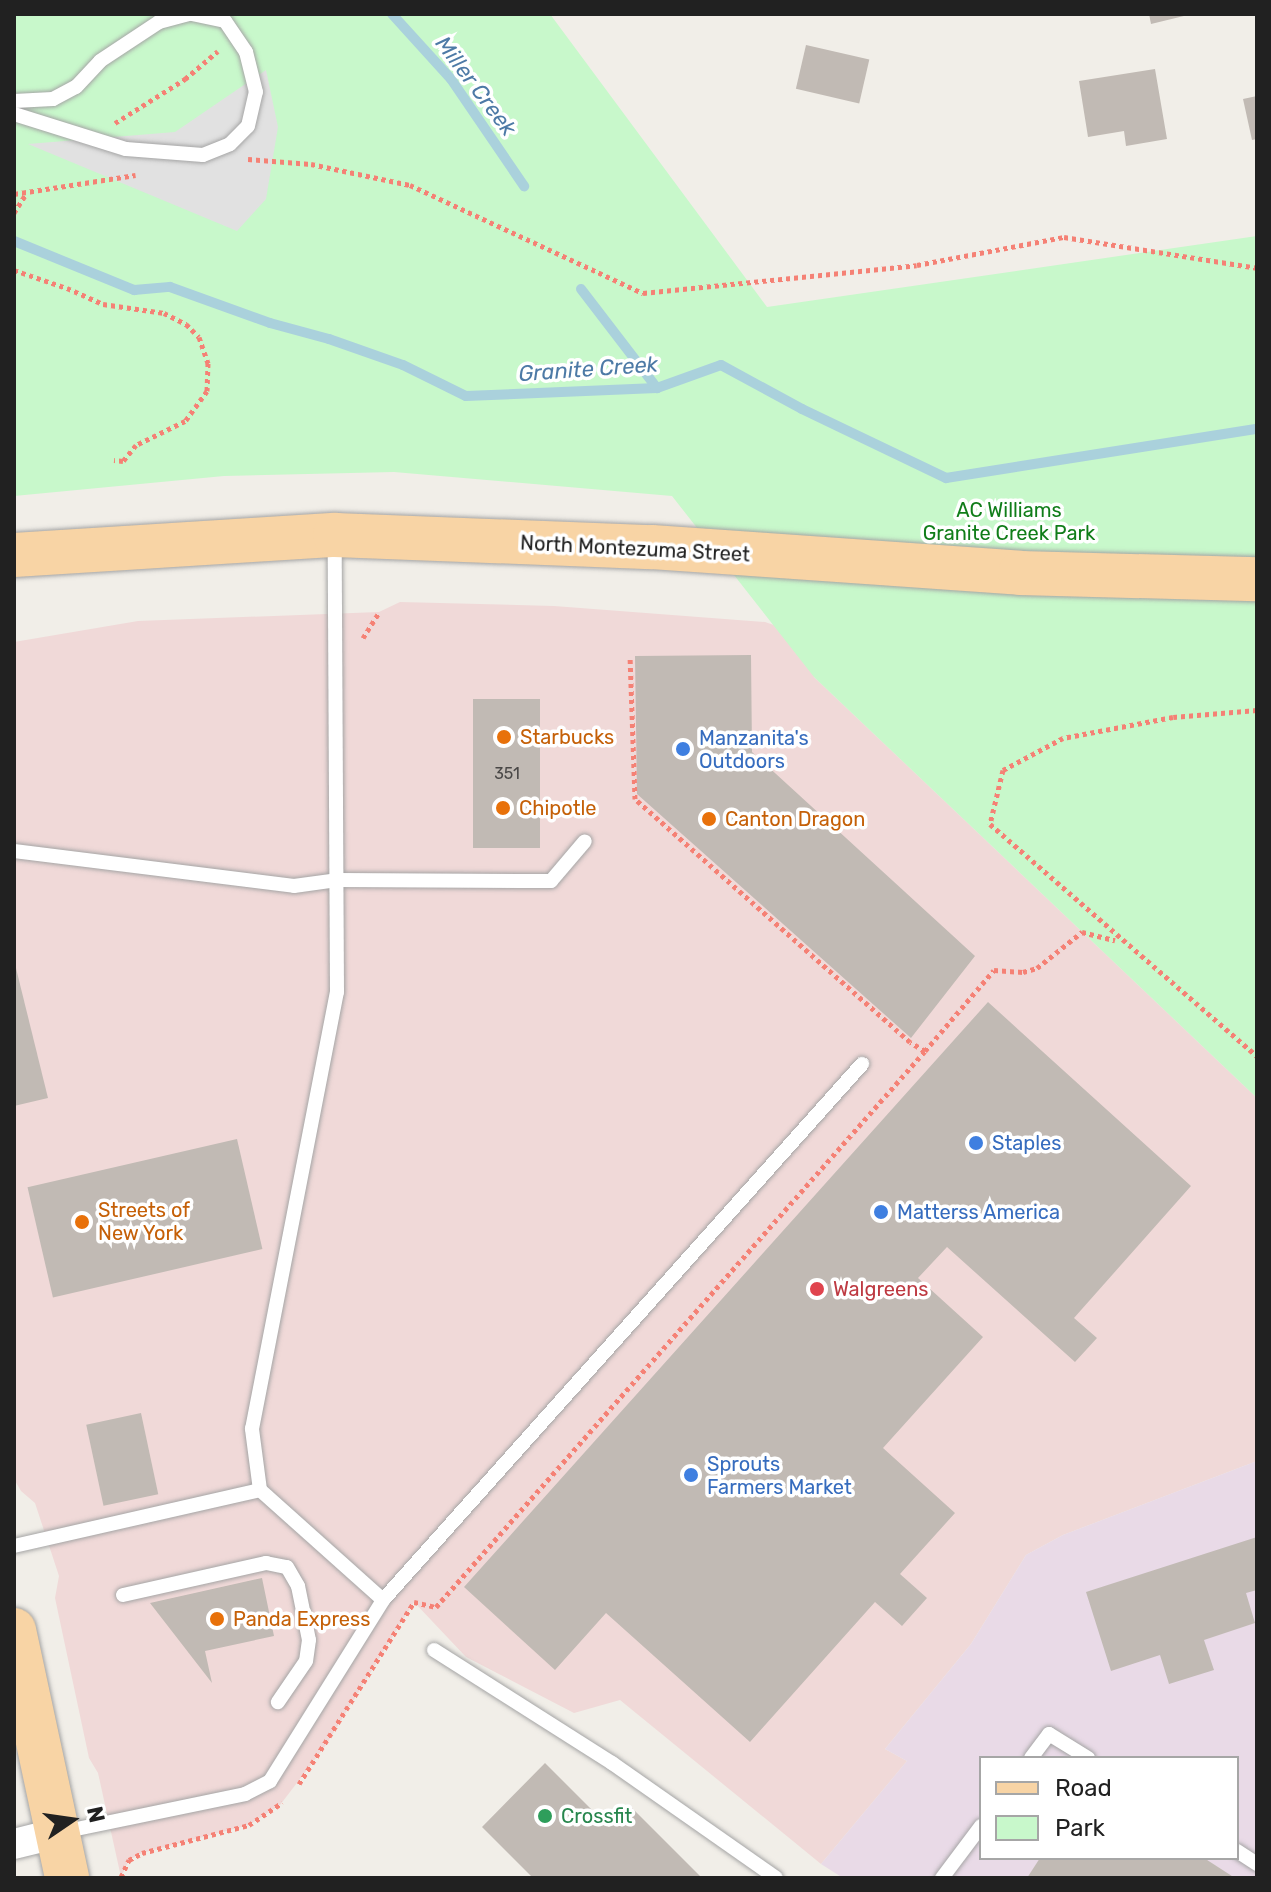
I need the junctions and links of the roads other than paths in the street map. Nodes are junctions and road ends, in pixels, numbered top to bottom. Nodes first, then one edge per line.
1 (190, 14) edge
2 (14, 101) edge
3 (14, 114) edge
4 (335, 535) junction
5 (14, 555) edge
6 (1257, 579) edge
7 (585, 841) dead end
8 (14, 851) edge
9 (337, 880) junction
10 (862, 1064) dead end
11 (260, 1490) junction
12 (14, 1546) edge
13 (123, 1595) dead end
14 (383, 1600) junction
15 (14, 1630) edge
16 (434, 1650) dead end
17 (278, 1702) dead end
18 (1032, 1756) edge
19 (1085, 1756) edge
20 (979, 1829) edge
21 (58, 1833) junction
22 (14, 1844) edge
23 (1239, 1852) edge
24 (1257, 1864) edge
25 (67, 1878) edge
26 (776, 1878) edge
27 (942, 1878) edge

1 - 2 lane
1 - 3 lane
4 - 5 main road, North Montezuma Street
4 - 6 main road, North Montezuma Street
4 - 9 lane
7 - 9 lane
8 - 9 lane
9 - 11 lane
10 - 14 lane
11 - 12 lane
11 - 14 lane
13 - 17 lane
14 - 21 lane
15 - 21 main road
16 - 26 lane
18 - 19 lane
20 - 27 lane
21 - 22 street
21 - 25 main road
23 - 24 lane

